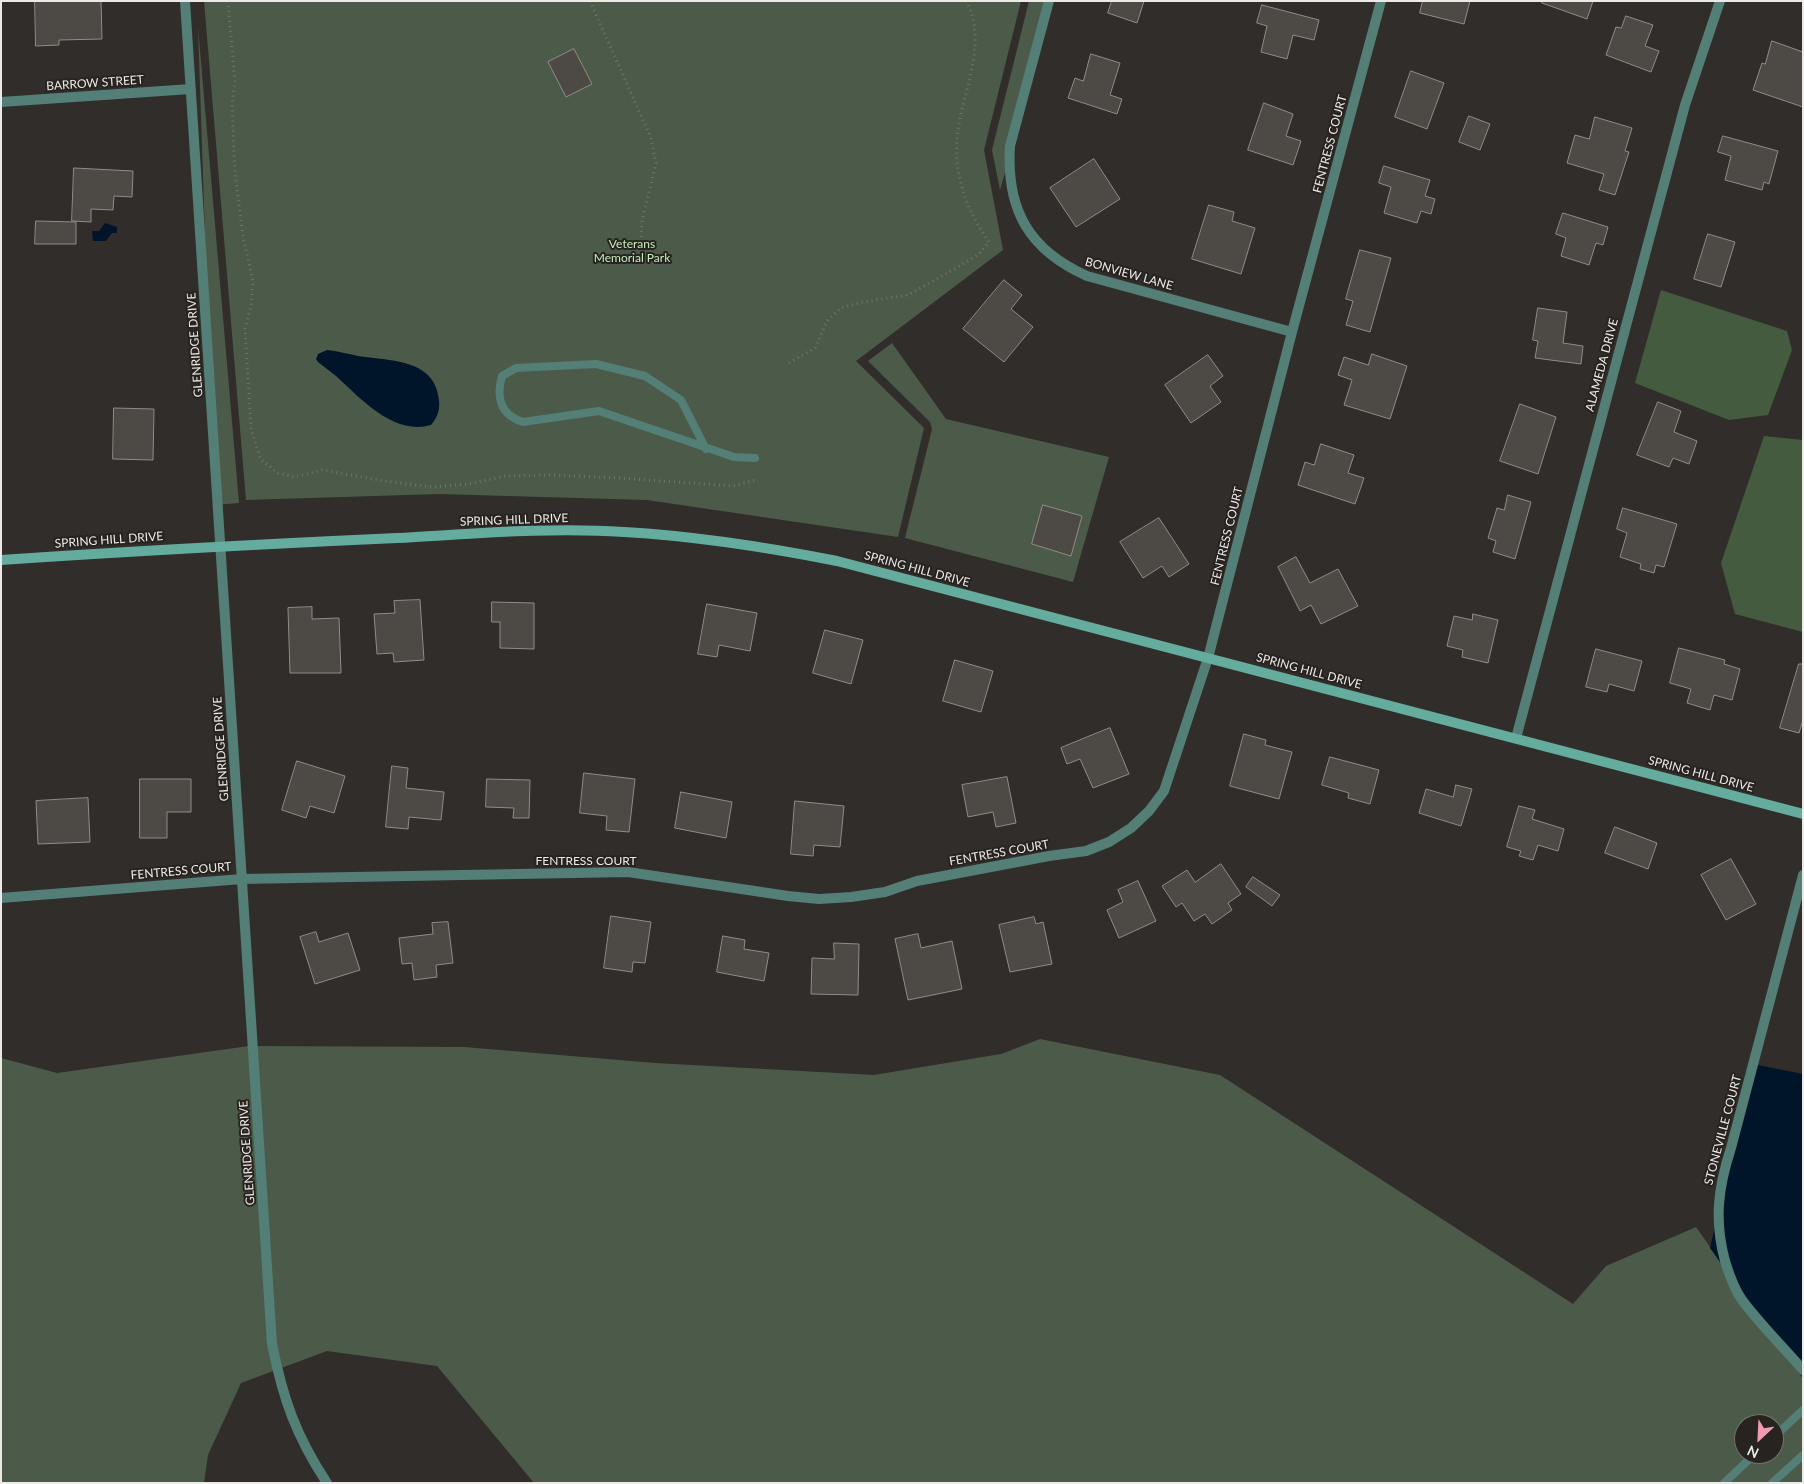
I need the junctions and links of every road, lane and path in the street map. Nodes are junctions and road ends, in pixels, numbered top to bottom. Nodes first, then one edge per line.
1 (185, 1) edge
2 (228, 1) edge
3 (590, 1) edge
4 (966, 1) edge
5 (1049, 1) edge
6 (1381, 1) edge
7 (1720, 1) edge
8 (191, 89) junction
9 (1, 102) edge
10 (641, 239) dead end
11 (1292, 332) junction
12 (789, 363) dead end
13 (706, 448) junction
14 (756, 458) dead end
15 (756, 480) dead end
16 (220, 546) junction
17 (1, 560) edge
18 (1208, 658) junction
19 (1516, 738) junction
20 (1803, 814) edge
21 (1803, 875) edge
22 (242, 879) junction
23 (1, 898) edge
24 (1803, 1370) edge
25 (1803, 1410) edge
26 (1784, 1428) edge
27 (1803, 1455) edge
28 (1745, 1464) edge
29 (327, 1483) edge
30 (1724, 1483) edge
31 (1772, 1483) edge

1 - 8 street, GLENRIDGE DRIVE
2 - 15 path
3 - 10 path
4 - 12 path
5 - 11 street, BONVIEW LANE
6 - 11 street, FENTRESS COURT
7 - 19 street, ALAMEDA DRIVE
8 - 9 street, BARROW STREET
8 - 16 street, GLENRIDGE DRIVE
11 - 18 street, FENTRESS COURT
13 - 13 lane
13 - 14 lane
16 - 17 main road, SPRING HILL DRIVE
16 - 18 main road, SPRING HILL DRIVE
16 - 22 street, GLENRIDGE DRIVE
18 - 19 main road, SPRING HILL DRIVE
18 - 22 street, FENTRESS COURT
19 - 20 main road, SPRING HILL DRIVE
21 - 24 street, STONEVILLE COURT
22 - 23 street, FENTRESS COURT
22 - 29 street, GLENRIDGE DRIVE
25 - 26 lane
27 - 31 lane
28 - 30 lane

